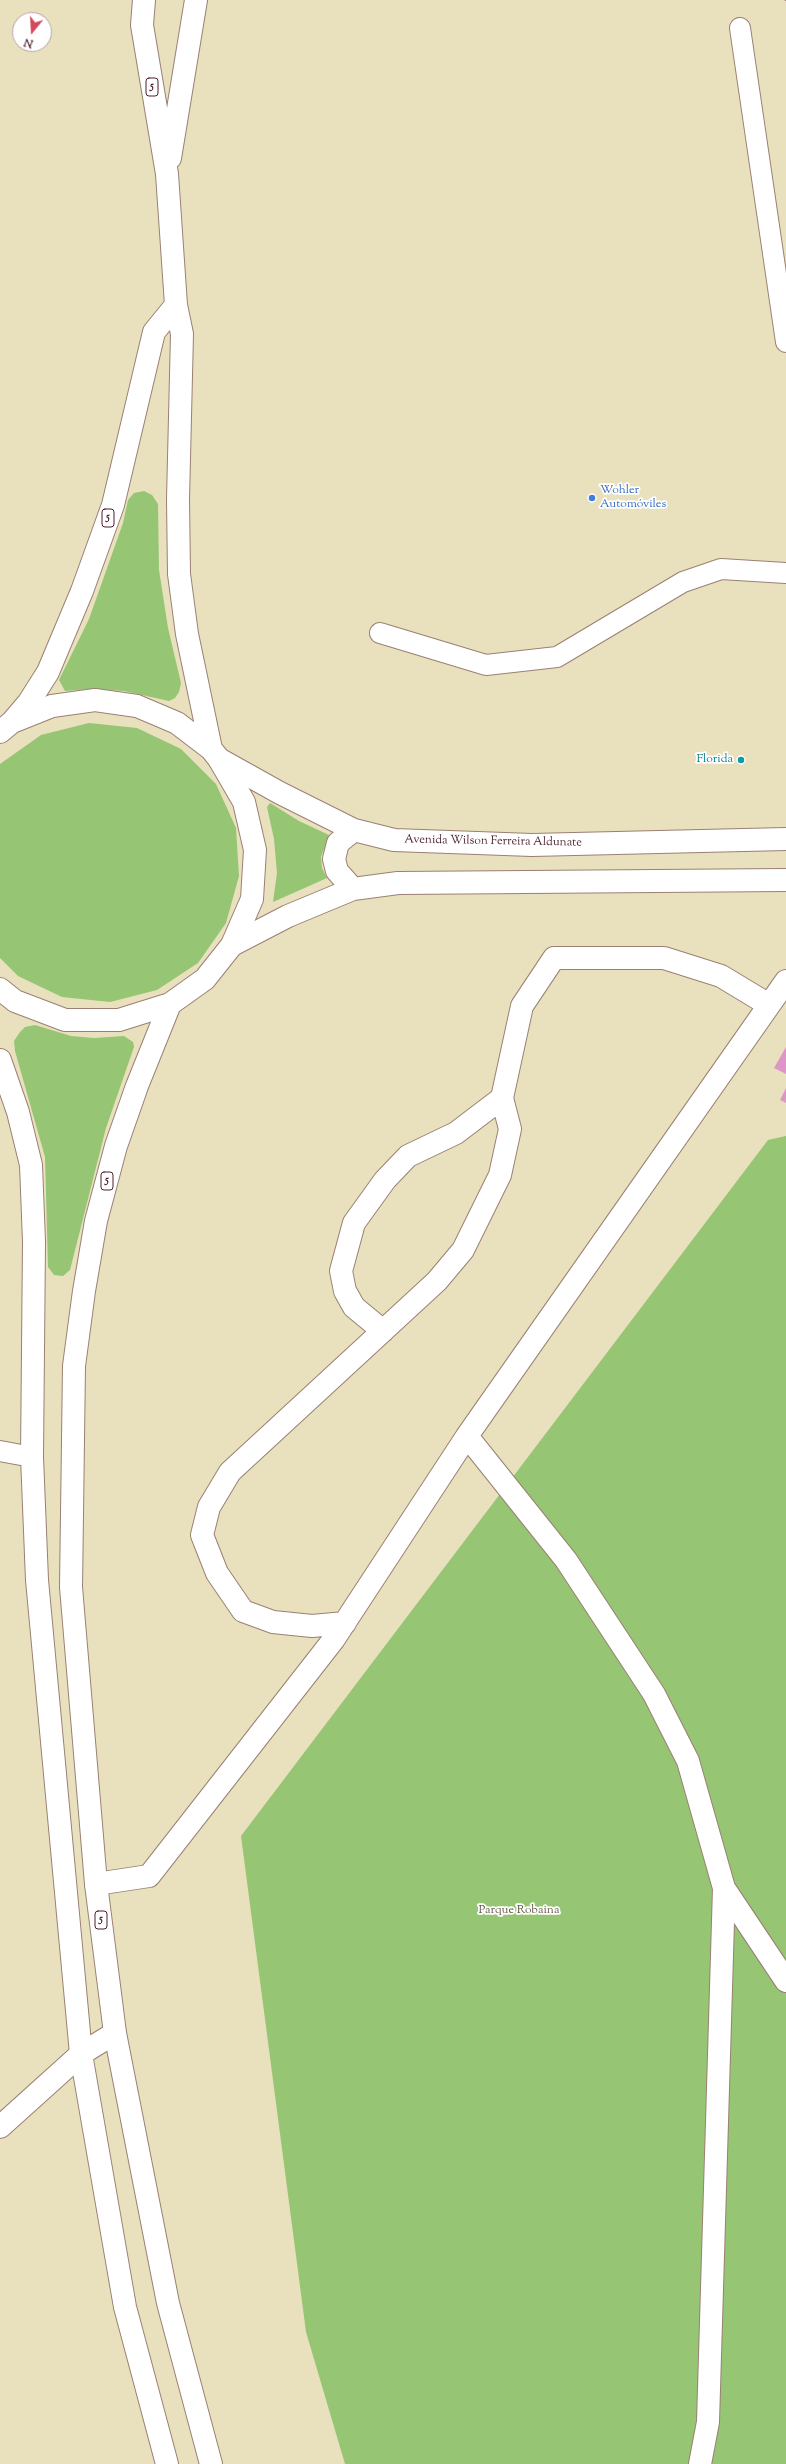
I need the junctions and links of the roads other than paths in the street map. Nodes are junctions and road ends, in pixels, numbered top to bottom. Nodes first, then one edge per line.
1 (144, 0) edge
2 (196, 0) edge
3 (740, 28) dead end
4 (167, 174) junction
5 (176, 305) junction
6 (786, 342) edge
7 (786, 574) edge
8 (380, 633) dead end
9 (6, 727) edge
10 (215, 754) junction
11 (354, 830) junction
12 (786, 839) edge
13 (786, 880) edge
14 (353, 889) junction
15 (232, 945) junction
16 (786, 981) edge
17 (0, 989) edge
18 (170, 1004) junction
19 (769, 1005) junction
20 (0, 1060) edge
21 (502, 1098) junction
22 (383, 1331) junction
23 (467, 1436) junction
24 (0, 1451) edge
25 (32, 1457) junction
26 (346, 1622) junction
27 (96, 1884) junction
28 (724, 1888) junction
29 (786, 1981) edge
30 (115, 2033) junction
31 (81, 2054) junction
32 (0, 2127) edge
33 (167, 2464) edge
34 (211, 2464) edge
35 (700, 2464) edge

1 - 4 main road, 5
2 - 4 main road, 5
3 - 6 lane
4 - 5 main road, 5
5 - 9 main road, 5
5 - 10 main road, 5
7 - 8 lane
9 - 10 main road
10 - 11 main road, Avenida Wilson Ferreira Aldunate
10 - 15 main road
11 - 12 main road, Avenida Wilson Ferreira Aldunate
11 - 14 main road
13 - 14 main road
14 - 15 main road
15 - 18 main road
16 - 19 main road
17 - 18 main road
18 - 27 main road, 5
19 - 21 main road
19 - 23 main road
20 - 25 main road
21 - 22 main road
21 - 22 main road
22 - 26 main road
23 - 26 main road
23 - 28 main road
24 - 25 lane
25 - 31 main road
26 - 27 main road
27 - 30 main road, 5
28 - 29 main road
28 - 35 main road
30 - 31 main road
30 - 34 main road, 5
31 - 32 main road
31 - 33 main road

